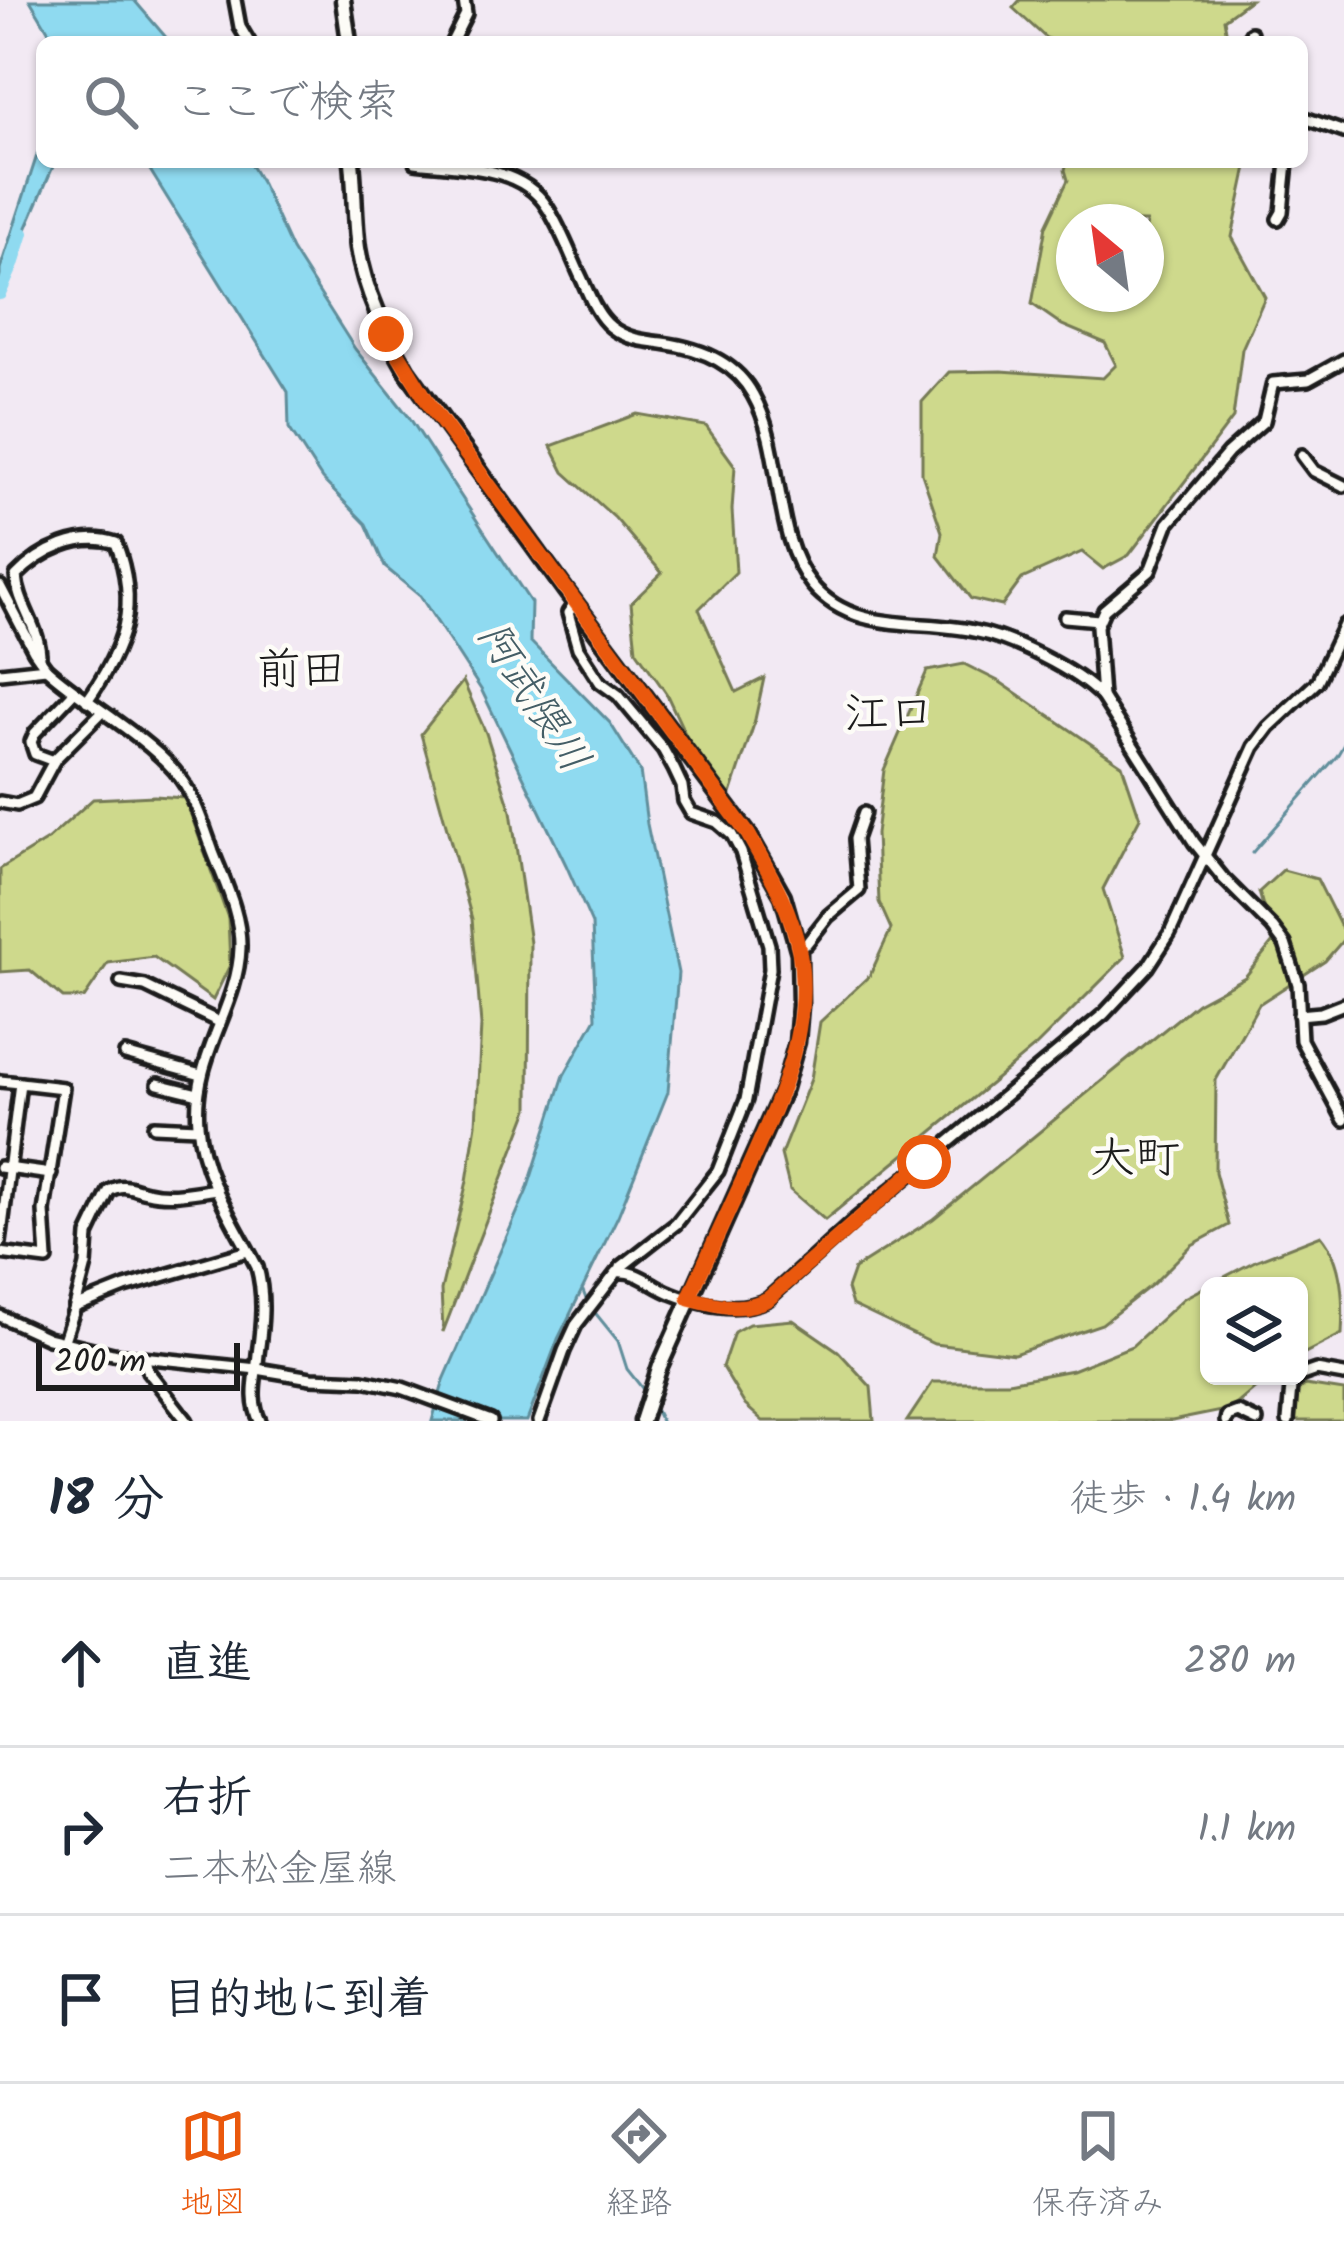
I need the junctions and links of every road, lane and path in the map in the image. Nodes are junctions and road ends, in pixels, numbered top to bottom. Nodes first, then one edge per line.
1 (236, 0) edge
2 (344, 0) edge
3 (464, 0) edge
4 (245, 36) edge
5 (348, 36) edge
6 (455, 36) edge
7 (1308, 119) edge
8 (1344, 132) edge
9 (352, 168) edge
10 (480, 168) edge
11 (1286, 168) edge
12 (1278, 219) dead end
13 (1344, 360) edge
14 (1302, 454) dead end
15 (1344, 486) edge
16 (0, 586) edge
17 (575, 603) junction
18 (1065, 617) dead end
19 (1099, 620) junction
20 (1344, 625) edge
21 (43, 663) junction
22 (0, 673) edge
23 (74, 692) junction
24 (1102, 697) junction
25 (87, 701) junction
26 (102, 712) junction
27 (55, 760) junction
28 (0, 802) edge
29 (865, 813) dead end
30 (1205, 855) junction
31 (806, 944) dead end
32 (786, 952) dead end
33 (770, 956) junction
34 (121, 982) dead end
35 (1344, 1004) edge
36 (1298, 1015) junction
37 (219, 1022) junction
38 (125, 1054) dead end
39 (201, 1075) junction
40 (0, 1081) edge
41 (20, 1083) junction
42 (158, 1084) dead end
43 (198, 1094) junction
44 (1344, 1120) edge
45 (154, 1126) dead end
46 (198, 1128) junction
47 (4, 1168) edge
48 (51, 1174) junction
49 (217, 1189) junction
50 (0, 1248) edge
51 (248, 1251) junction
52 (620, 1271) junction
53 (689, 1298) junction
54 (75, 1307) junction
55 (0, 1316) edge
56 (63, 1343) junction
57 (145, 1359) junction
58 (257, 1369) junction
59 (1308, 1373) edge
60 (1344, 1375) edge
61 (1293, 1385) edge
62 (188, 1421) edge
63 (260, 1421) edge
64 (491, 1421) edge
65 (538, 1421) edge
66 (642, 1421) edge
67 (1226, 1421) edge
68 (1257, 1421) edge
69 (1288, 1421) edge

1 - 4 street
2 - 5 main road
3 - 6 street
7 - 8 street
9 - 17 main road
10 - 24 street
11 - 12 street
13 - 19 street
14 - 15 street
16 - 21 street
17 - 33 street
17 - 53 main road
18 - 19 street
19 - 24 street
20 - 30 street
21 - 22 street
21 - 23 street
21 - 25 street
23 - 25 street
23 - 27 street
24 - 30 street
25 - 26 street
26 - 27 street
26 - 37 street
27 - 28 street
29 - 31 street
30 - 36 street
30 - 53 street
32 - 33 street
33 - 52 street
34 - 37 street
35 - 36 street
36 - 44 street
37 - 39 street
38 - 39 street
39 - 43 street
40 - 41 street
41 - 47 street
41 - 48 street
42 - 43 street
43 - 46 street
45 - 46 street
46 - 49 street
47 - 48 street
47 - 50 street
48 - 50 street
49 - 51 street
49 - 54 street
51 - 54 street
51 - 58 street
52 - 53 street
52 - 65 street
53 - 66 main road
54 - 56 street
55 - 56 street
56 - 57 street
57 - 58 street
57 - 62 street
58 - 63 street
58 - 64 street
59 - 60 street
61 - 69 street
67 - 68 street

